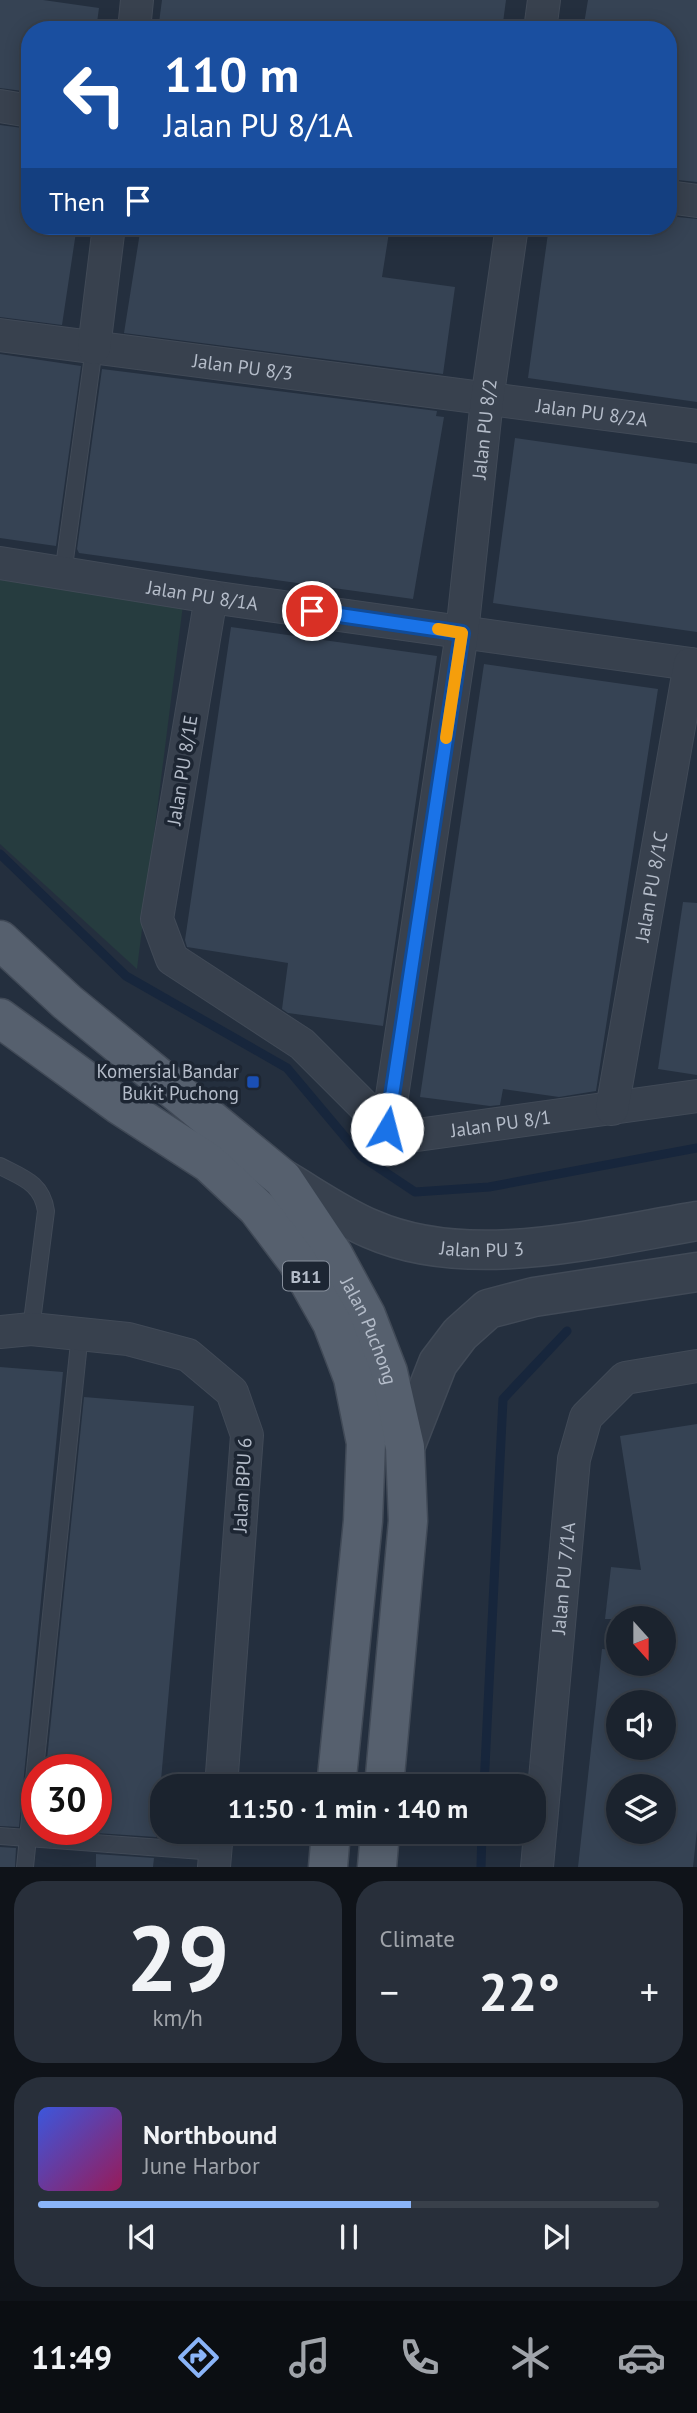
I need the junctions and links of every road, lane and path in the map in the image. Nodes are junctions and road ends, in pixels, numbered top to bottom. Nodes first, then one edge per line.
1 (137, 0) edge
2 (544, 0) edge
3 (135, 21) edge
4 (541, 21) edge
5 (0, 106) edge
6 (21, 110) edge
7 (677, 198) edge
8 (697, 201) edge
9 (108, 235) edge
10 (511, 235) edge
11 (0, 335) edge
12 (94, 348) junction
13 (487, 400) junction
14 (697, 426) edge
15 (0, 563) edge
16 (63, 574) junction
17 (211, 597) junction
18 (462, 633) junction
19 (694, 664) edge
20 (0, 940) edge
21 (0, 1018) edge
22 (697, 1096) edge
23 (612, 1109) junction
24 (387, 1129) junction
25 (0, 1166) edge
26 (283, 1179) junction
27 (697, 1221) edge
28 (697, 1272) edge
29 (15, 1330) edge
30 (80, 1333) junction
31 (697, 1366) edge
32 (405, 1447) junction
33 (36, 1754) edge
34 (222, 1774) edge
35 (337, 1774) edge
36 (385, 1774) edge
37 (0, 1836) edge
38 (21, 1837) edge
39 (112, 1843) edge
40 (330, 1844) edge
41 (379, 1844) edge
42 (26, 1845) edge
43 (216, 1851) edge
44 (25, 1867) edge
45 (328, 1867) edge
46 (377, 1867) edge
47 (537, 1867) edge

1 - 3 street
2 - 4 street
5 - 6 street
7 - 8 street
9 - 12 street
10 - 13 street, Jalan PU 8/2
11 - 12 street, Jalan PU 8/3
12 - 13 street, Jalan PU 8/3
12 - 16 lane
13 - 14 street, Jalan PU 8/2A
13 - 18 street, Jalan PU 8/2
15 - 16 street, Jalan PU 8/1A
16 - 17 street, Jalan PU 8/1A
17 - 18 street, Jalan PU 8/1A
17 - 24 street, Jalan PU 8/1E
18 - 19 street, Jalan PU 8/1A
18 - 24 street, Jalan PU 8/2
19 - 23 street, Jalan PU 8/1C
20 - 26 main road, Jalan Puchong / B11
21 - 35 main road, Jalan Puchong / B11
22 - 23 street, Jalan PU 8/1
23 - 24 street, Jalan PU 8/1
25 - 29 lane
26 - 27 street, Jalan PU 3
26 - 32 main road, Jalan Puchong / B11
28 - 32 street
29 - 30 street, Jalan BPU 6
30 - 33 lane
30 - 34 street, Jalan BPU 6
31 - 47 street, Jalan PU 7/1A
32 - 36 main road, Jalan Puchong / B11
37 - 38 lane
39 - 43 lane
40 - 45 main road
41 - 46 main road
42 - 44 lane

